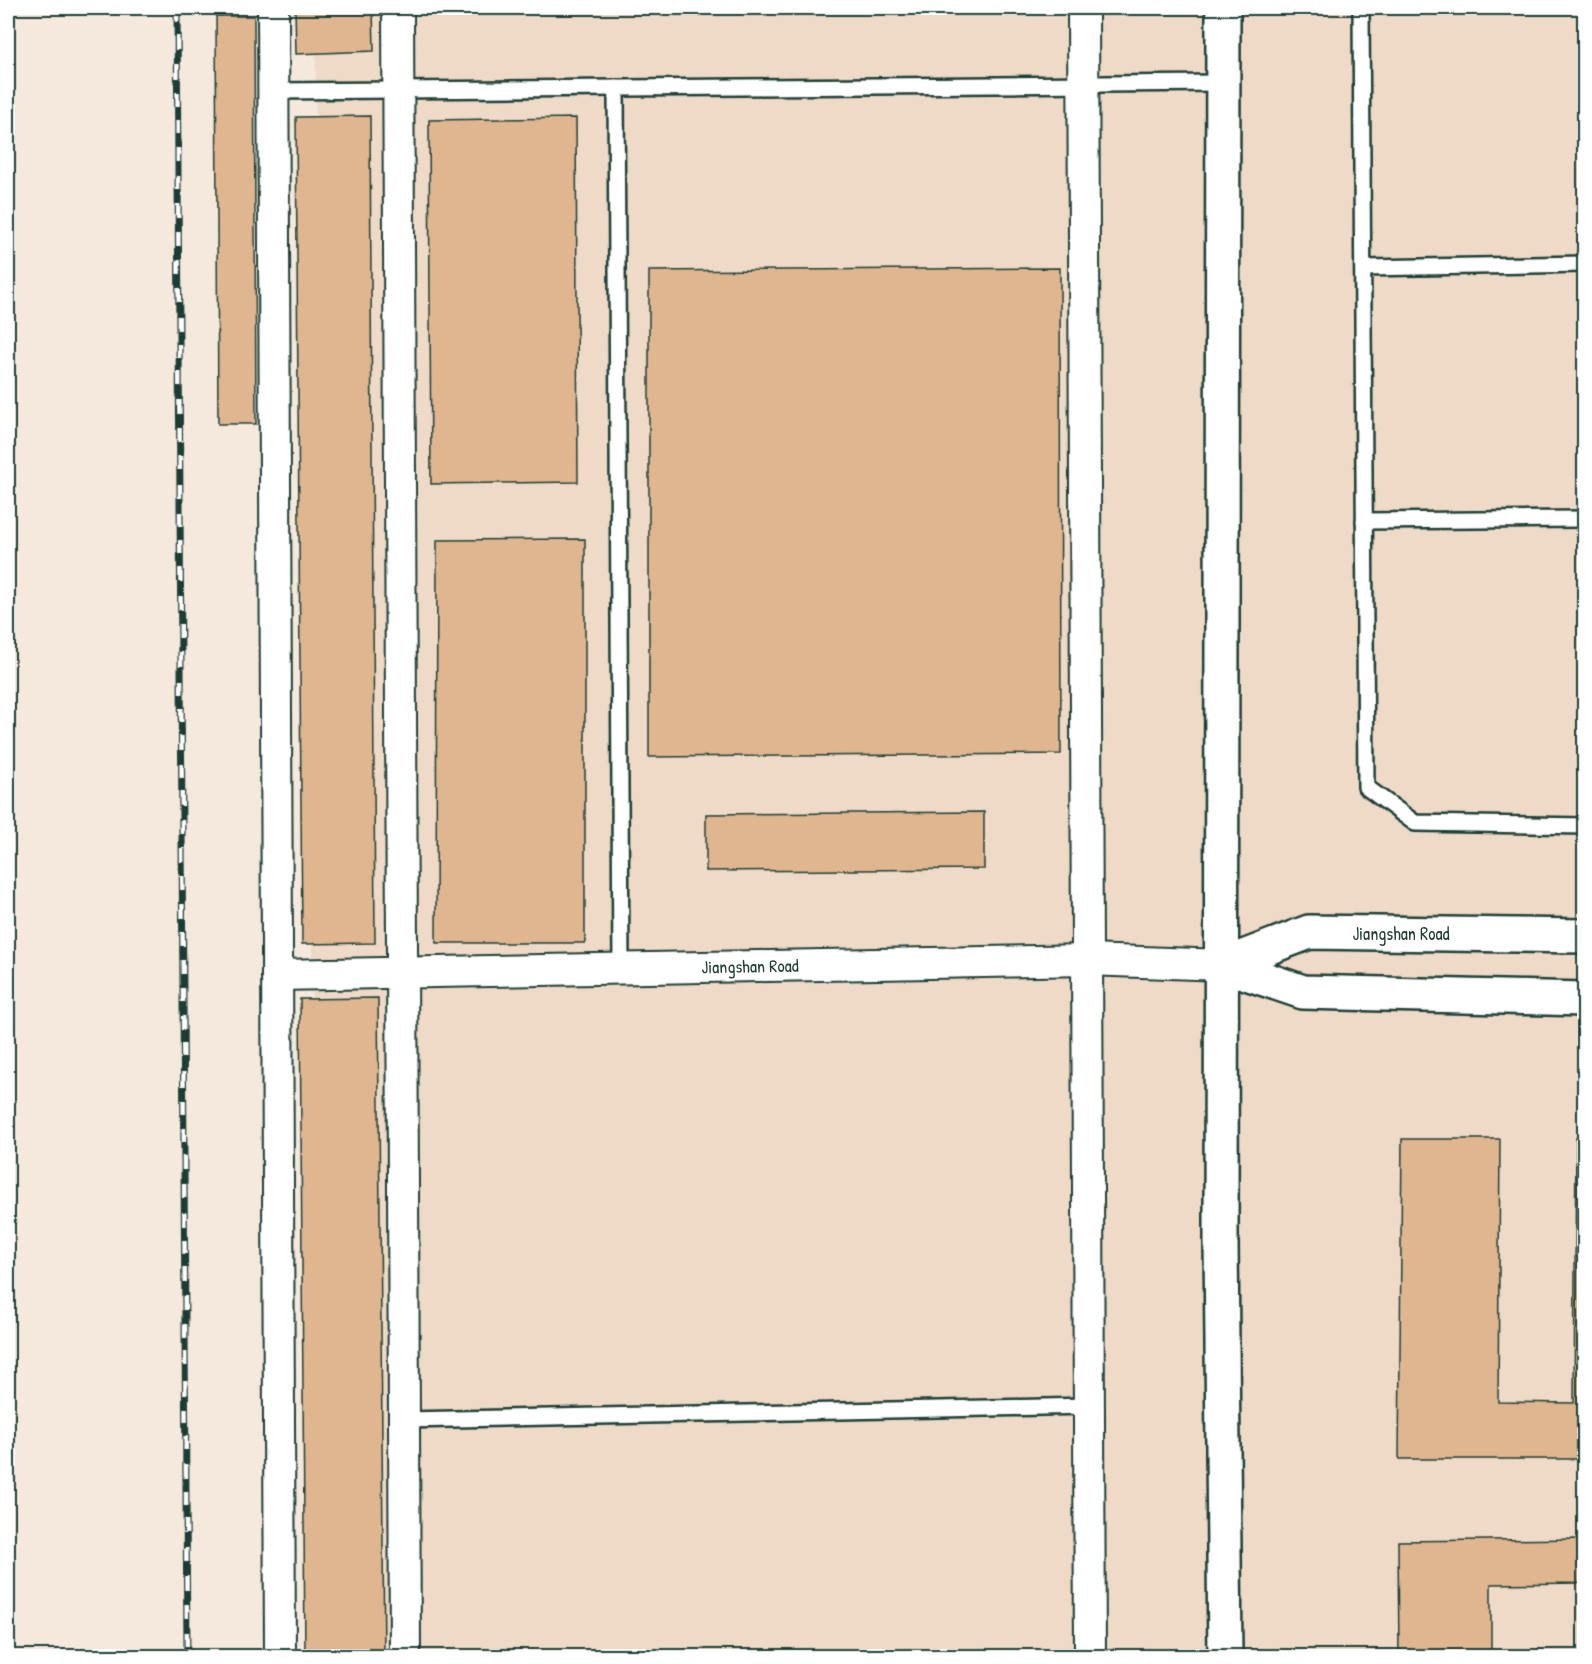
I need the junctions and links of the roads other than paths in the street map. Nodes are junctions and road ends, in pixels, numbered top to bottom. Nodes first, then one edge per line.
1 (273, 8) edge
2 (398, 8) edge
3 (1083, 8) edge
4 (1223, 8) edge
5 (1361, 8) edge
6 (1223, 83) junction
7 (1083, 84) junction
8 (616, 88) junction
9 (398, 90) junction
10 (273, 91) junction
11 (1584, 264) edge
12 (1363, 268) junction
13 (1584, 519) edge
14 (1364, 521) junction
15 (1584, 826) edge
16 (1584, 936) edge
17 (1087, 960) junction
18 (1223, 965) junction
19 (621, 969) junction
20 (402, 972) junction
21 (277, 975) junction
22 (1584, 999) edge
23 (1089, 1406) junction
24 (404, 1420) junction
25 (280, 1656) edge
26 (405, 1656) edge
27 (1090, 1656) edge
28 (1225, 1656) edge

1 - 10 street
2 - 9 street
3 - 7 street
4 - 6 street
5 - 12 lane
6 - 7 lane
6 - 18 street
7 - 8 lane
7 - 17 street
8 - 9 lane
8 - 19 lane
9 - 10 lane
9 - 20 street
10 - 21 street
11 - 12 lane
12 - 14 lane
13 - 14 lane
14 - 15 lane
16 - 18 street, Jiangshan Road
17 - 18 street, Jiangshan Road
17 - 19 street, Jiangshan Road
17 - 23 street
18 - 22 street, Jiangshan Road
18 - 28 street
19 - 20 street, Jiangshan Road
20 - 21 street, Jiangshan Road
20 - 24 street
21 - 25 street
23 - 24 lane
23 - 27 street
24 - 26 street

